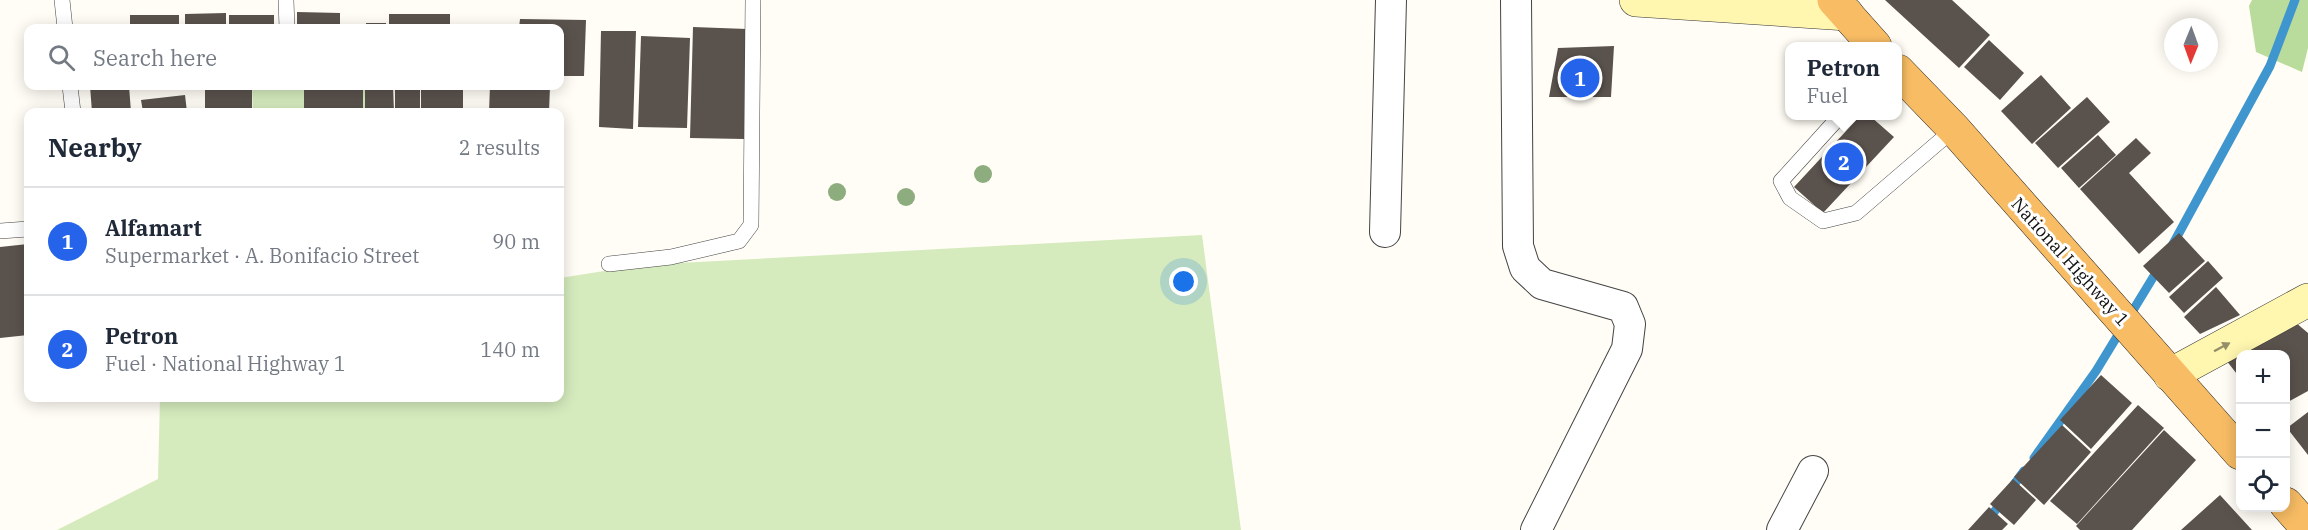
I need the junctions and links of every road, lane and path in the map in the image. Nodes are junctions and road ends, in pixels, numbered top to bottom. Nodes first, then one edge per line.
1 (62, 0) edge
2 (286, 0) edge
3 (753, 0) edge
4 (1391, 0) edge
5 (1516, 0) edge
6 (1636, 0) edge
7 (1841, 7) edge
8 (65, 24) edge
9 (287, 24) edge
10 (1872, 42) edge
11 (1902, 75) edge
12 (70, 90) edge
13 (73, 108) edge
14 (1836, 120) edge
15 (1954, 129) junction
16 (24, 230) edge
17 (0, 231) edge
18 (1385, 232) dead end
19 (609, 264) dead end
20 (2308, 300) edge
21 (2161, 364) junction
22 (2236, 447) edge
23 (1813, 471) dead end
24 (2290, 509) edge
25 (2308, 529) edge
26 (1536, 530) edge
27 (1782, 530) edge

1 - 8 lane
2 - 9 lane
3 - 19 lane
4 - 18 street
5 - 26 street
6 - 7 main road
7 - 10 highway
11 - 15 highway, National Highway 1
12 - 13 lane
14 - 15 lane
15 - 21 highway, National Highway 1
16 - 17 lane
21 -> 20 main road
21 - 22 highway, National Highway 1
23 - 27 street
24 - 25 highway

